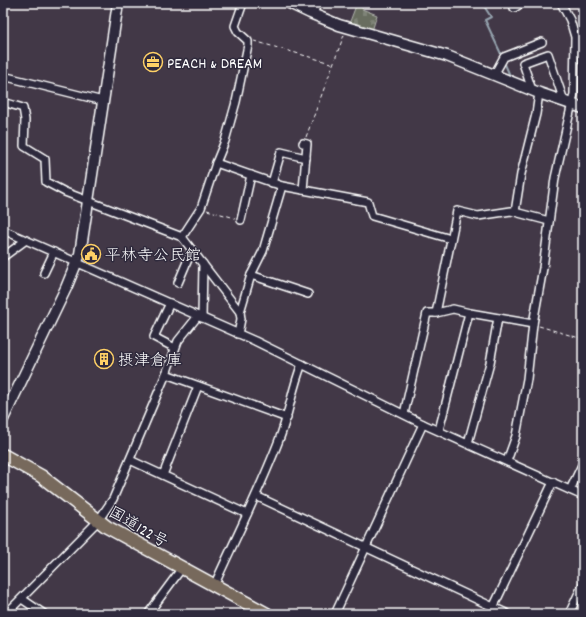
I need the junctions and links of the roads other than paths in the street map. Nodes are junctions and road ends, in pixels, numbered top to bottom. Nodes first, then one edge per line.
1 (118, 3) edge
2 (243, 3) edge
3 (289, 3) edge
4 (317, 3) edge
5 (522, 3) edge
6 (561, 3) edge
7 (514, 8) dead end
8 (313, 15) junction
9 (542, 42) dead end
10 (494, 75) junction
11 (3, 76) edge
12 (536, 92) junction
13 (103, 101) junction
14 (3, 102) edge
15 (568, 102) junction
16 (583, 108) edge
17 (303, 143) road end
18 (306, 158) junction
19 (216, 163) junction
20 (250, 175) junction
21 (272, 183) junction
22 (282, 186) junction
23 (302, 190) junction
24 (87, 201) junction
25 (515, 212) junction
26 (241, 220) road end
27 (549, 221) junction
28 (3, 230) edge
29 (182, 237) junction
30 (451, 239) junction
31 (26, 240) junction
32 (192, 250) junction
33 (54, 252) junction
34 (3, 257) edge
35 (77, 262) junction
36 (203, 264) junction
37 (44, 273) dead end
38 (251, 275) junction
39 (178, 284) dead end
40 (308, 294) dead end
41 (170, 303) junction
42 (240, 312) junction
43 (436, 313) junction
44 (470, 313) junction
45 (200, 317) junction
46 (498, 318) junction
47 (533, 324) junction
48 (238, 334) junction
49 (175, 348) junction
50 (302, 364) junction
51 (166, 374) junction
52 (198, 386) junction
53 (404, 414) junction
54 (287, 418) junction
55 (3, 419) edge
56 (423, 424) junction
57 (439, 430) junction
58 (468, 443) junction
59 (3, 456) edge
60 (130, 460) junction
61 (507, 461) junction
62 (583, 463) edge
63 (163, 475) junction
64 (553, 482) junction
65 (570, 490) junction
66 (256, 496) junction
67 (583, 496) edge
68 (247, 514) junction
69 (98, 521) junction
70 (366, 548) junction
71 (182, 568) junction
72 (583, 584) edge
73 (214, 586) junction
74 (22, 598) junction
75 (492, 611) edge
76 (6, 614) edge
77 (44, 614) edge
78 (148, 614) edge
79 (267, 614) edge
80 (335, 614) edge
81 (508, 614) edge
82 (569, 614) edge

1 - 13 street
2 - 19 street
3 - 8 street
4 - 8 street
5 - 7 street
6 - 15 street
8 - 10 street
9 - 10 street
10 - 12 street
11 - 13 street
12 - 15 street
12 - 15 street
12 - 25 street
13 - 24 street
14 - 24 street
15 - 16 street
15 - 27 street
17 - 18 street
18 - 21 street
18 - 23 street
19 - 20 street
19 - 29 street
20 - 21 street
20 - 26 street
21 - 22 street
22 - 23 street
22 - 38 street
23 - 30 street
24 - 29 street
24 - 35 street
25 - 27 street
25 - 30 street
27 - 47 street
28 - 31 street
29 - 32 street
30 - 43 street
31 - 33 street
31 - 34 street
32 - 36 street
32 - 39 street
33 - 35 street
33 - 37 street
35 - 41 street
35 - 55 street
36 - 42 street
36 - 45 street
38 - 40 street
38 - 42 street
41 - 45 street
41 - 49 street
42 - 48 street
43 - 44 street
43 - 53 street
44 - 46 street
44 - 57 street
45 - 48 street
45 - 49 street
46 - 47 street
46 - 58 street
47 - 61 street
48 - 50 street
49 - 51 street
50 - 53 street
50 - 54 street
51 - 52 street
51 - 60 street
52 - 54 street
52 - 63 street
53 - 56 street
54 - 66 street
56 - 57 street
56 - 70 street
57 - 58 street
58 - 61 street
59 - 69 highway, 国道122号
60 - 63 street
60 - 69 street
61 - 64 street
62 - 65 street
63 - 68 street
64 - 65 street
64 - 75 street
65 - 67 street
66 - 68 street
66 - 70 street
68 - 73 street
69 - 71 highway, 国道122号
69 - 74 street
70 - 75 street
70 - 80 street
71 - 73 highway, 国道122号
71 - 78 street
72 - 82 street
73 - 79 highway, 国道122号
74 - 76 street
74 - 77 street
75 - 81 street

